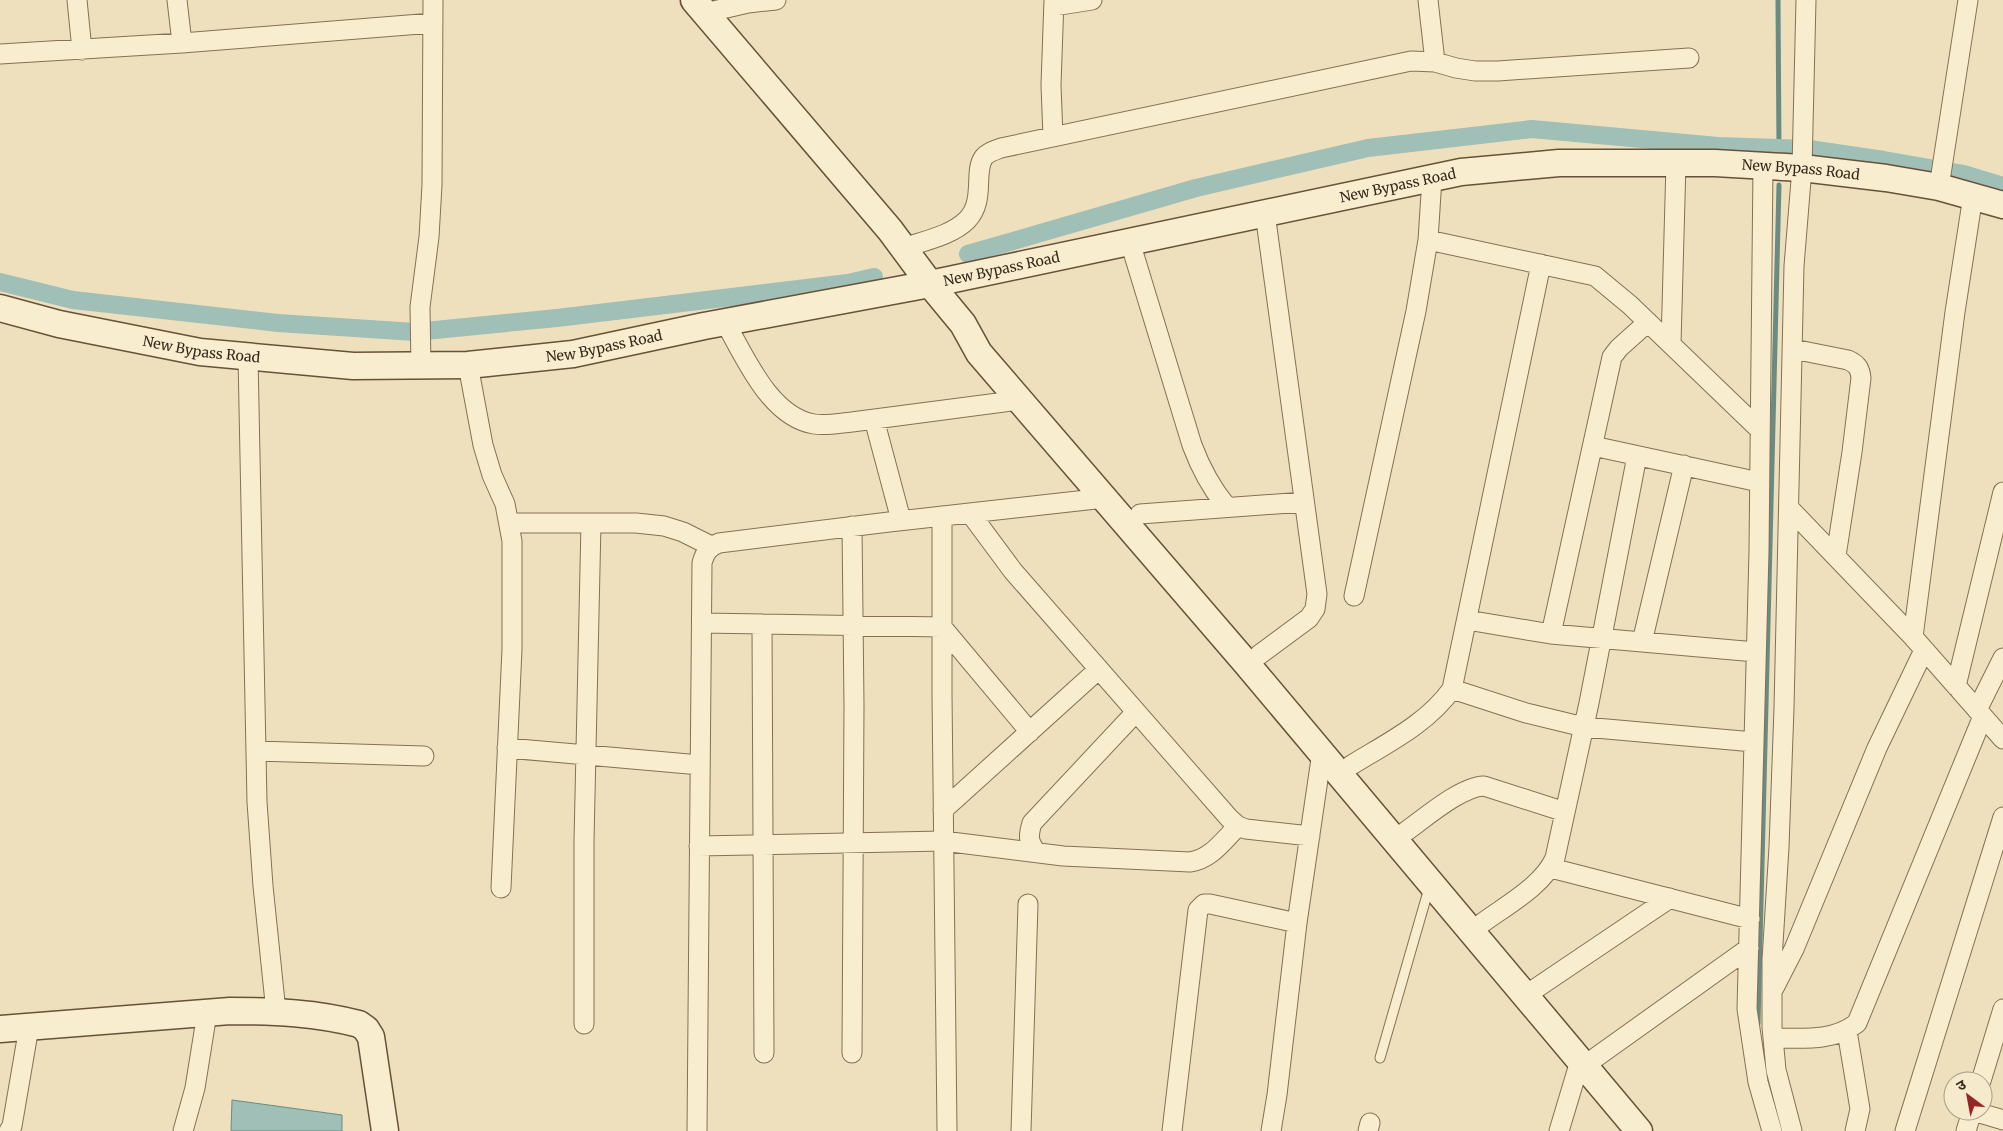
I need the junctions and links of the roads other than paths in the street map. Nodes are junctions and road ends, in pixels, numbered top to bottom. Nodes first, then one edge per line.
1 (77, 0) edge
2 (177, 0) edge
3 (433, 0) edge
4 (776, 0) edge
5 (1092, 0) edge
6 (1428, 0) edge
7 (1806, 0) edge
8 (1968, 0) edge
9 (1054, 3) edge
10 (700, 7) edge
11 (433, 23) junction
12 (182, 43) junction
13 (82, 50) junction
14 (0, 54) edge
15 (1689, 58) dead end
16 (1435, 62) junction
17 (1053, 137) junction
18 (1802, 152) junction
19 (1676, 163) junction
20 (1763, 166) junction
21 (1432, 178) junction
22 (1940, 182) junction
23 (1973, 196) junction
24 (2003, 205) edge
25 (1265, 213) junction
26 (1428, 240) junction
27 (1130, 242) junction
28 (903, 248) junction
29 (1541, 264) junction
30 (930, 284) junction
31 (0, 308) edge
32 (725, 322) junction
33 (1648, 322) junction
34 (963, 324) junction
35 (1671, 344) junction
36 (1792, 349) junction
37 (248, 357) junction
38 (421, 357) junction
39 (468, 365) junction
40 (1020, 400) junction
41 (874, 419) junction
42 (1760, 430) junction
43 (1593, 446) junction
44 (1637, 456) junction
45 (1684, 465) junction
46 (1759, 482) junction
47 (2003, 492) edge
48 (1105, 498) junction
49 (1304, 502) junction
50 (1227, 507) junction
51 (1790, 509) junction
52 (970, 513) junction
53 (1140, 514) junction
54 (942, 516) junction
55 (901, 520) junction
56 (509, 523) junction
57 (591, 523) junction
58 (852, 526) junction
59 (711, 546) junction
60 (1836, 556) junction
61 (1354, 596) dead end
62 (1467, 620) junction
63 (702, 623) junction
64 (762, 624) junction
65 (853, 627) junction
66 (942, 627) junction
67 (1551, 634) junction
68 (1600, 639) junction
69 (1642, 642) junction
70 (1918, 643) junction
71 (1756, 652) junction
72 (1259, 654) junction
73 (2003, 658) edge
74 (1099, 669) junction
75 (1956, 686) junction
76 (1452, 688) junction
77 (1136, 712) junction
78 (1980, 713) junction
79 (1584, 727) junction
80 (1030, 732) junction
81 (2003, 739) edge
82 (1754, 742) junction
83 (507, 748) junction
84 (256, 751) junction
85 (1322, 752) junction
86 (586, 755) junction
87 (424, 756) dead end
88 (700, 765) junction
89 (1350, 766) junction
90 (943, 810) junction
91 (1565, 812) junction
92 (2003, 817) edge
93 (1238, 826) junction
94 (1405, 832) junction
95 (1310, 836) junction
96 (943, 841) junction
97 (854, 843) junction
98 (763, 844) junction
99 (699, 846) junction
100 (1037, 853) junction
101 (1551, 868) junction
102 (1430, 882) junction
103 (501, 888) dead end
104 (1670, 898) junction
105 (1028, 904) dead end
106 (1750, 919) junction
107 (1297, 923) junction
108 (1481, 924) junction
109 (1749, 948) junction
110 (1535, 989) junction
111 (1772, 992) junction
112 (2003, 1009) edge
113 (276, 1012) junction
114 (208, 1014) junction
115 (584, 1024) dead end
116 (30, 1027) junction
117 (0, 1029) edge
118 (1847, 1031) junction
119 (1774, 1038) junction
120 (764, 1053) dead end
121 (852, 1053) dead end
122 (1380, 1058) dead end
123 (1587, 1059) junction
124 (1984, 1071) edge
125 (9, 1131) edge
126 (183, 1131) edge
127 (385, 1131) edge
128 (697, 1131) edge
129 (947, 1131) edge
130 (1021, 1131) edge
131 (1172, 1131) edge
132 (1271, 1131) edge
133 (1559, 1131) edge
134 (1639, 1131) edge
135 (1657, 1131) edge
136 (1772, 1131) edge
137 (1792, 1131) edge
138 (1855, 1131) edge
139 (1905, 1131) edge

1 - 13 street
2 - 12 street
3 - 11 street
4 - 10 street
5 - 9 street
6 - 16 street
7 - 18 street
8 - 22 street
9 - 17 street
10 - 28 street
11 - 12 street
11 - 38 street
12 - 13 street
13 - 14 street
15 - 16 street
16 - 17 street
17 - 28 street
18 - 20 street, New Bypass Road
18 - 22 street, New Bypass Road
18 - 36 street
19 - 20 street, New Bypass Road
19 - 21 street, New Bypass Road
19 - 35 street
20 - 42 street
21 - 25 street, New Bypass Road
21 - 26 street
22 - 23 street, New Bypass Road
23 - 24 street, New Bypass Road
23 - 70 street
25 - 27 street, New Bypass Road
25 - 49 street
26 - 29 street
26 - 61 street
27 - 30 street, New Bypass Road
27 - 50 street
28 - 30 street
29 - 33 street
29 - 62 street
30 - 32 street, New Bypass Road
30 - 34 street
31 - 37 street, New Bypass Road
32 - 39 street, New Bypass Road
32 - 41 street
33 - 35 street
33 - 43 street
34 - 40 street
34 - 53 street
35 - 42 street
36 - 51 street
36 - 60 street
37 - 38 street, New Bypass Road
37 - 84 street
38 - 39 street, New Bypass Road
39 - 56 street
40 - 41 street
40 - 48 street
41 - 55 street
42 - 46 street
43 - 44 street
43 - 67 street
44 - 45 street
44 - 68 street
45 - 46 street
45 - 69 street
46 - 71 street
47 - 75 street
48 - 52 street
48 - 85 street
49 - 50 street
49 - 72 street
50 - 53 street
51 - 60 street
51 - 111 street
52 - 54 street
52 - 74 street
53 - 72 street
54 - 55 street
54 - 66 street
55 - 58 street
56 - 57 street
56 - 83 street
57 - 59 street
57 - 86 street
58 - 59 street
58 - 65 street
59 - 63 street
60 - 70 street
62 - 67 street
62 - 76 street
63 - 64 street
63 - 88 street
64 - 65 street
64 - 98 street
65 - 66 street
65 - 97 street
66 - 80 street
66 - 90 street
67 - 68 street
68 - 69 street
68 - 79 street
69 - 71 street
70 - 75 street
70 - 111 street
71 - 82 street
72 - 89 street
73 - 78 street
74 - 77 street
74 - 80 street
75 - 78 street
76 - 79 street
76 - 89 street
77 - 93 street
77 - 100 street
78 - 81 street
78 - 118 street
79 - 82 street
79 - 91 street
80 - 90 street
82 - 106 street
83 - 86 street
83 - 103 street
84 - 87 street
84 - 113 street
85 - 95 street
85 - 102 street
86 - 88 street
86 - 115 street
88 - 99 street
89 - 94 street
90 - 96 street
91 - 94 street
91 - 101 street
92 - 139 street
93 - 95 street
93 - 100 street
94 - 108 street
95 - 107 street
96 - 97 street
96 - 100 street
96 - 129 street
97 - 98 street
97 - 121 street
98 - 99 street
98 - 120 street
99 - 128 street
101 - 104 street
101 - 108 street
102 - 122 lane
102 - 123 street
104 - 106 street
104 - 110 street
105 - 130 street
106 - 109 street
107 - 131 street
107 - 132 street
108 - 110 street
109 - 123 street
109 - 136 street
110 - 123 street
111 - 119 street
112 - 124 street
113 - 114 street
113 - 127 street
114 - 116 street
114 - 126 street
116 - 117 street
116 - 125 street
118 - 119 street
118 - 138 street
119 - 137 street
123 - 133 street
123 - 134 street
123 - 135 street

